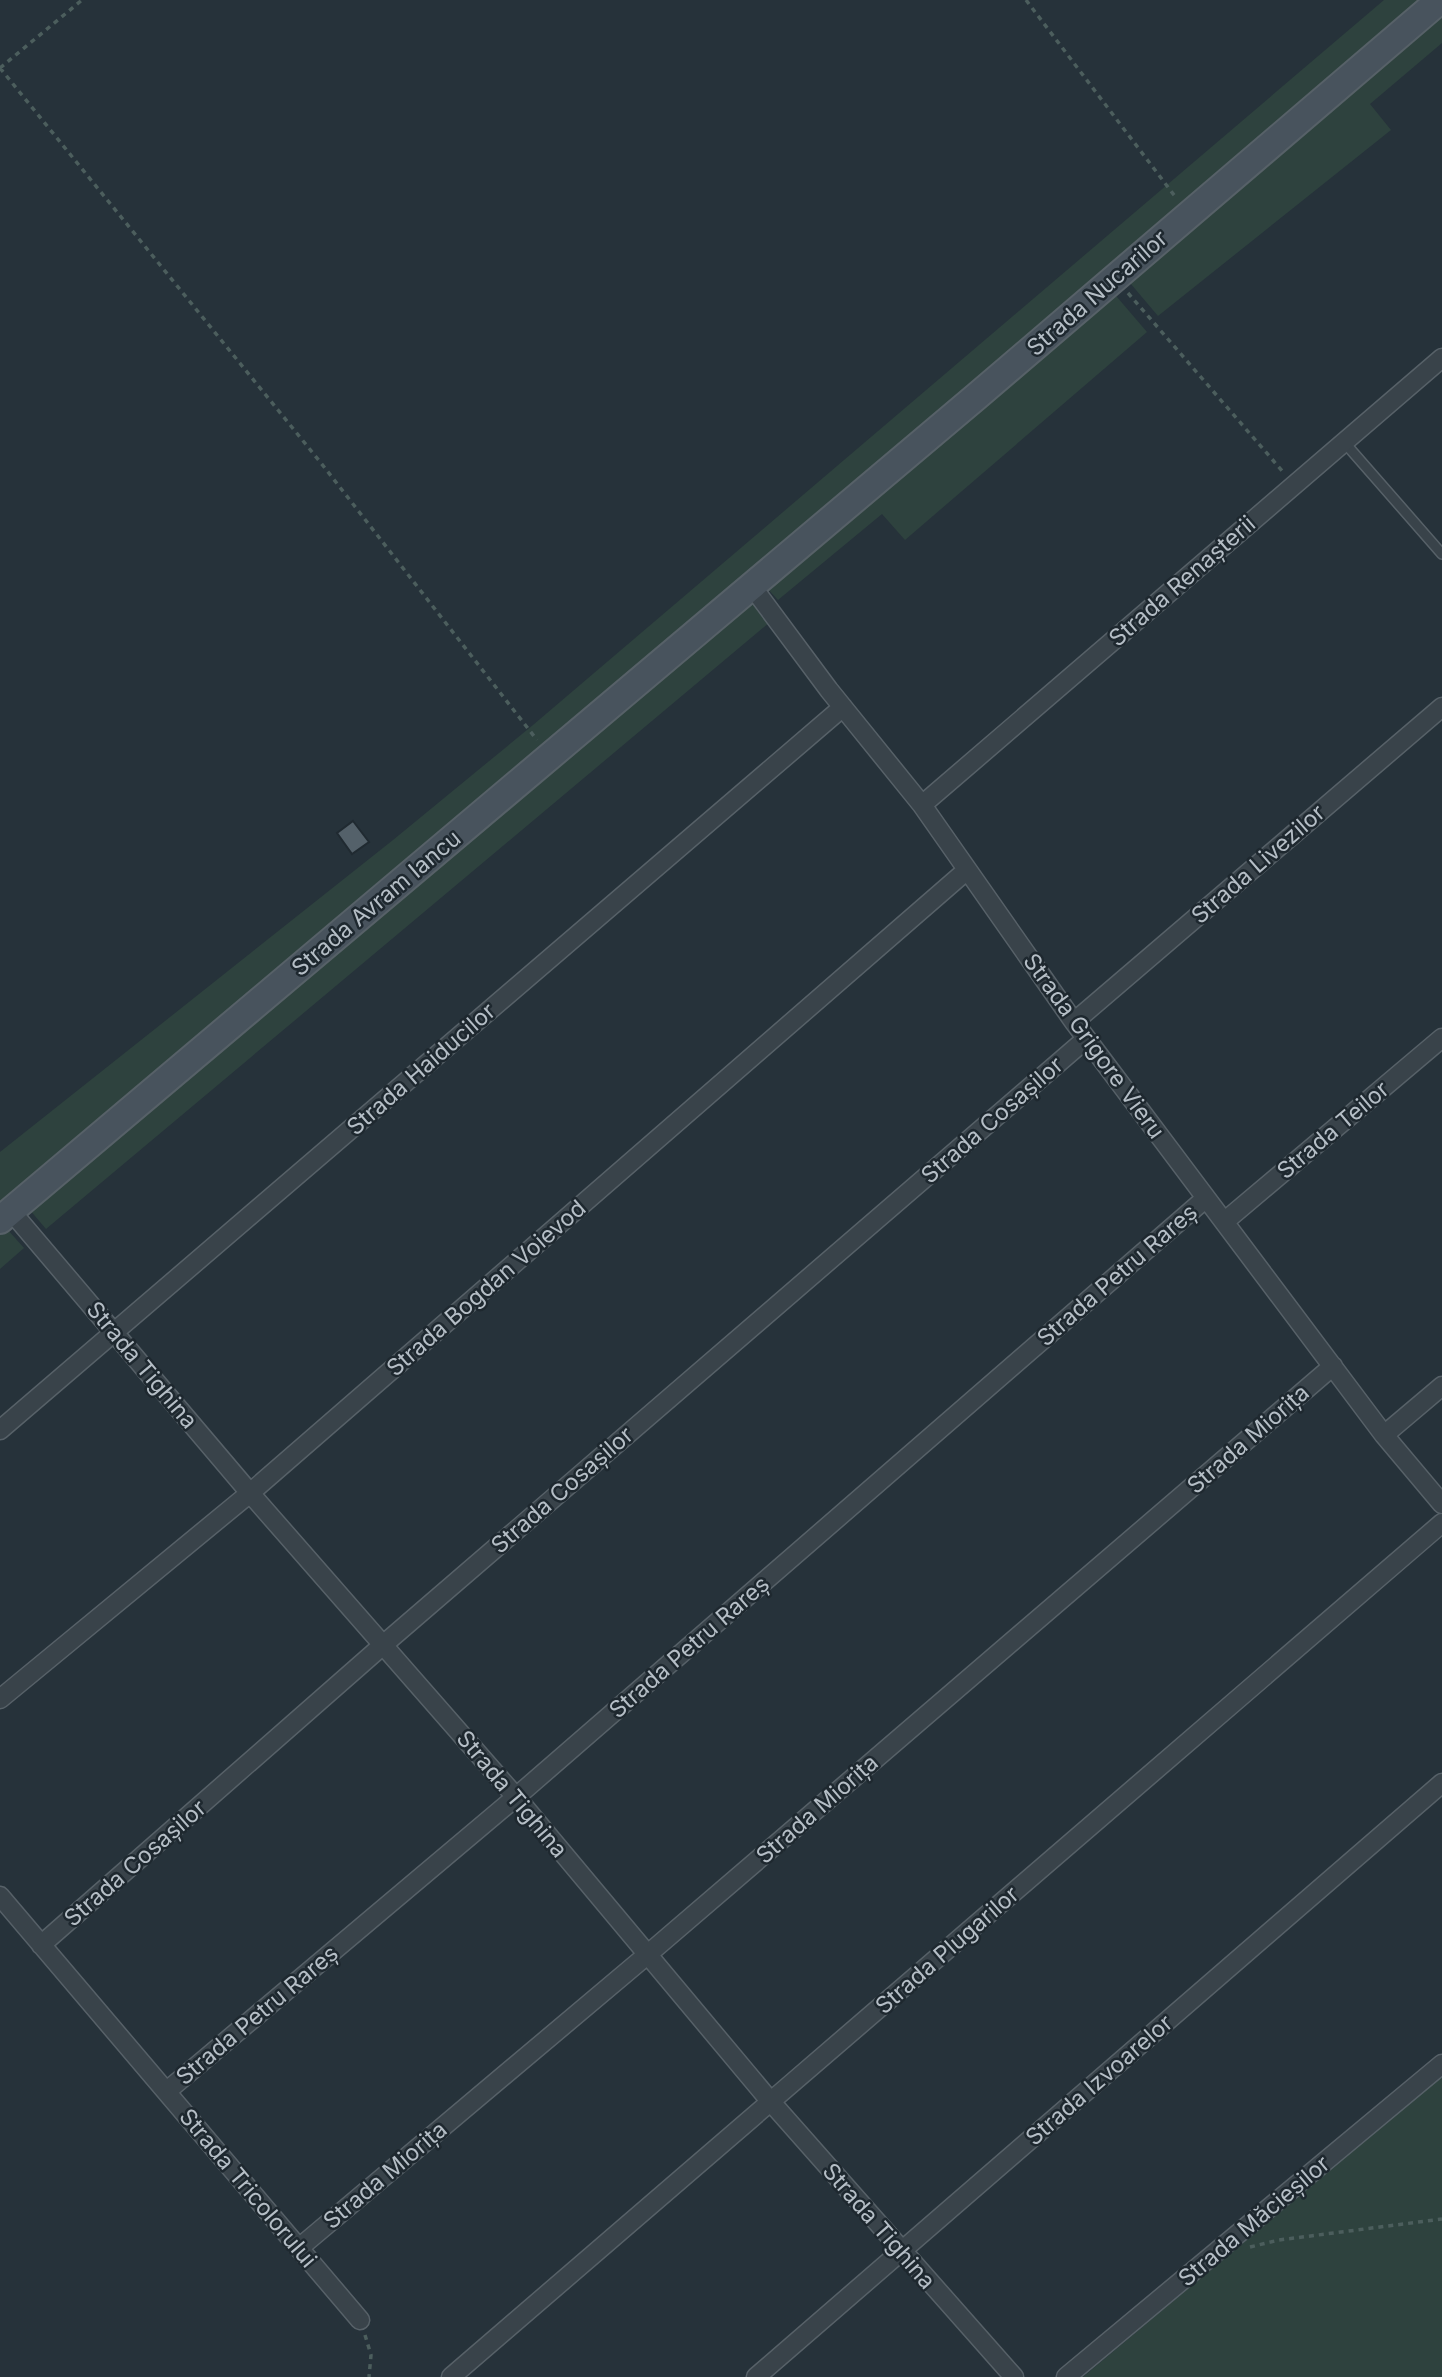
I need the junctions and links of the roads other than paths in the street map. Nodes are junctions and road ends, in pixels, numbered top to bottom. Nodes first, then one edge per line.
1 (1440, 0) edge
2 (1442, 358) edge
3 (1344, 442) junction
4 (1442, 554) edge
5 (751, 585) junction
6 (843, 707) junction
7 (1442, 707) edge
8 (922, 805) junction
9 (967, 870) junction
10 (1074, 1022) junction
11 (1442, 1038) edge
12 (1086, 1039) junction
13 (1206, 1198) junction
14 (5, 1216) edge
15 (1224, 1222) junction
16 (115, 1332) junction
17 (1333, 1366) junction
18 (1442, 1386) edge
19 (0, 1430) edge
20 (1384, 1435) junction
21 (250, 1493) junction
22 (1442, 1504) edge
23 (1442, 1523) edge
24 (383, 1645) junction
25 (0, 1699) edge
26 (1442, 1783) edge
27 (516, 1797) junction
28 (0, 1896) edge
29 (41, 1945) junction
30 (647, 1955) junction
31 (1442, 2064) edge
32 (167, 2091) junction
33 (771, 2102) junction
34 (299, 2248) junction
35 (901, 2251) junction
36 (360, 2320) road end
37 (451, 2377) edge
38 (756, 2377) edge
39 (1014, 2377) edge
40 (1066, 2377) edge

1 - 5 street, Strada Nucarilor
2 - 3 street, Strada Renașterii
3 - 4 lane
3 - 8 street, Strada Renașterii
5 - 6 street, Strada Grigore Vieru
5 - 14 street, Strada Avram Iancu
6 - 8 street, Strada Grigore Vieru
6 - 16 street, Strada Haiducilor
7 - 10 street, Strada Livezilor
8 - 9 street, Strada Grigore Vieru
9 - 10 street, Strada Grigore Vieru
9 - 21 street, Strada Bogdan Voievod
10 - 12 street, Strada Grigore Vieru
11 - 15 street, Strada Teilor
12 - 13 street, Strada Grigore Vieru
12 - 24 street, Strada Cosașilor
13 - 15 street, Strada Grigore Vieru
13 - 27 street, Strada Petru Rareș
14 - 16 street, Strada Tighina
15 - 17 street, Strada Grigore Vieru
16 - 19 street, Strada Haiducilor
16 - 21 street, Strada Tighina
17 - 20 street, Strada Grigore Vieru
17 - 30 street, Strada Miorița
18 - 20 street
20 - 22 street, Strada Grigore Vieru
21 - 24 street, Strada Tighina
21 - 25 street, Strada Bogdan Voievod
23 - 33 street, Strada Plugarilor
24 - 27 street, Strada Tighina
24 - 29 street, Strada Cosașilor
26 - 35 street, Strada Izvoarelor
27 - 30 street, Strada Tighina
27 - 32 street, Strada Petru Rareș
28 - 29 street, Strada Tricolorului
29 - 32 street, Strada Tricolorului
30 - 33 street, Strada Tighina
30 - 34 street, Strada Miorița
31 - 40 street, Strada Măcieșilor
32 - 34 street, Strada Tricolorului
33 - 35 street, Strada Tighina
33 - 37 street, Strada Plugarilor
34 - 36 street, Strada Tricolorului
35 - 38 street, Strada Izvoarelor
35 - 39 street, Strada Tighina

